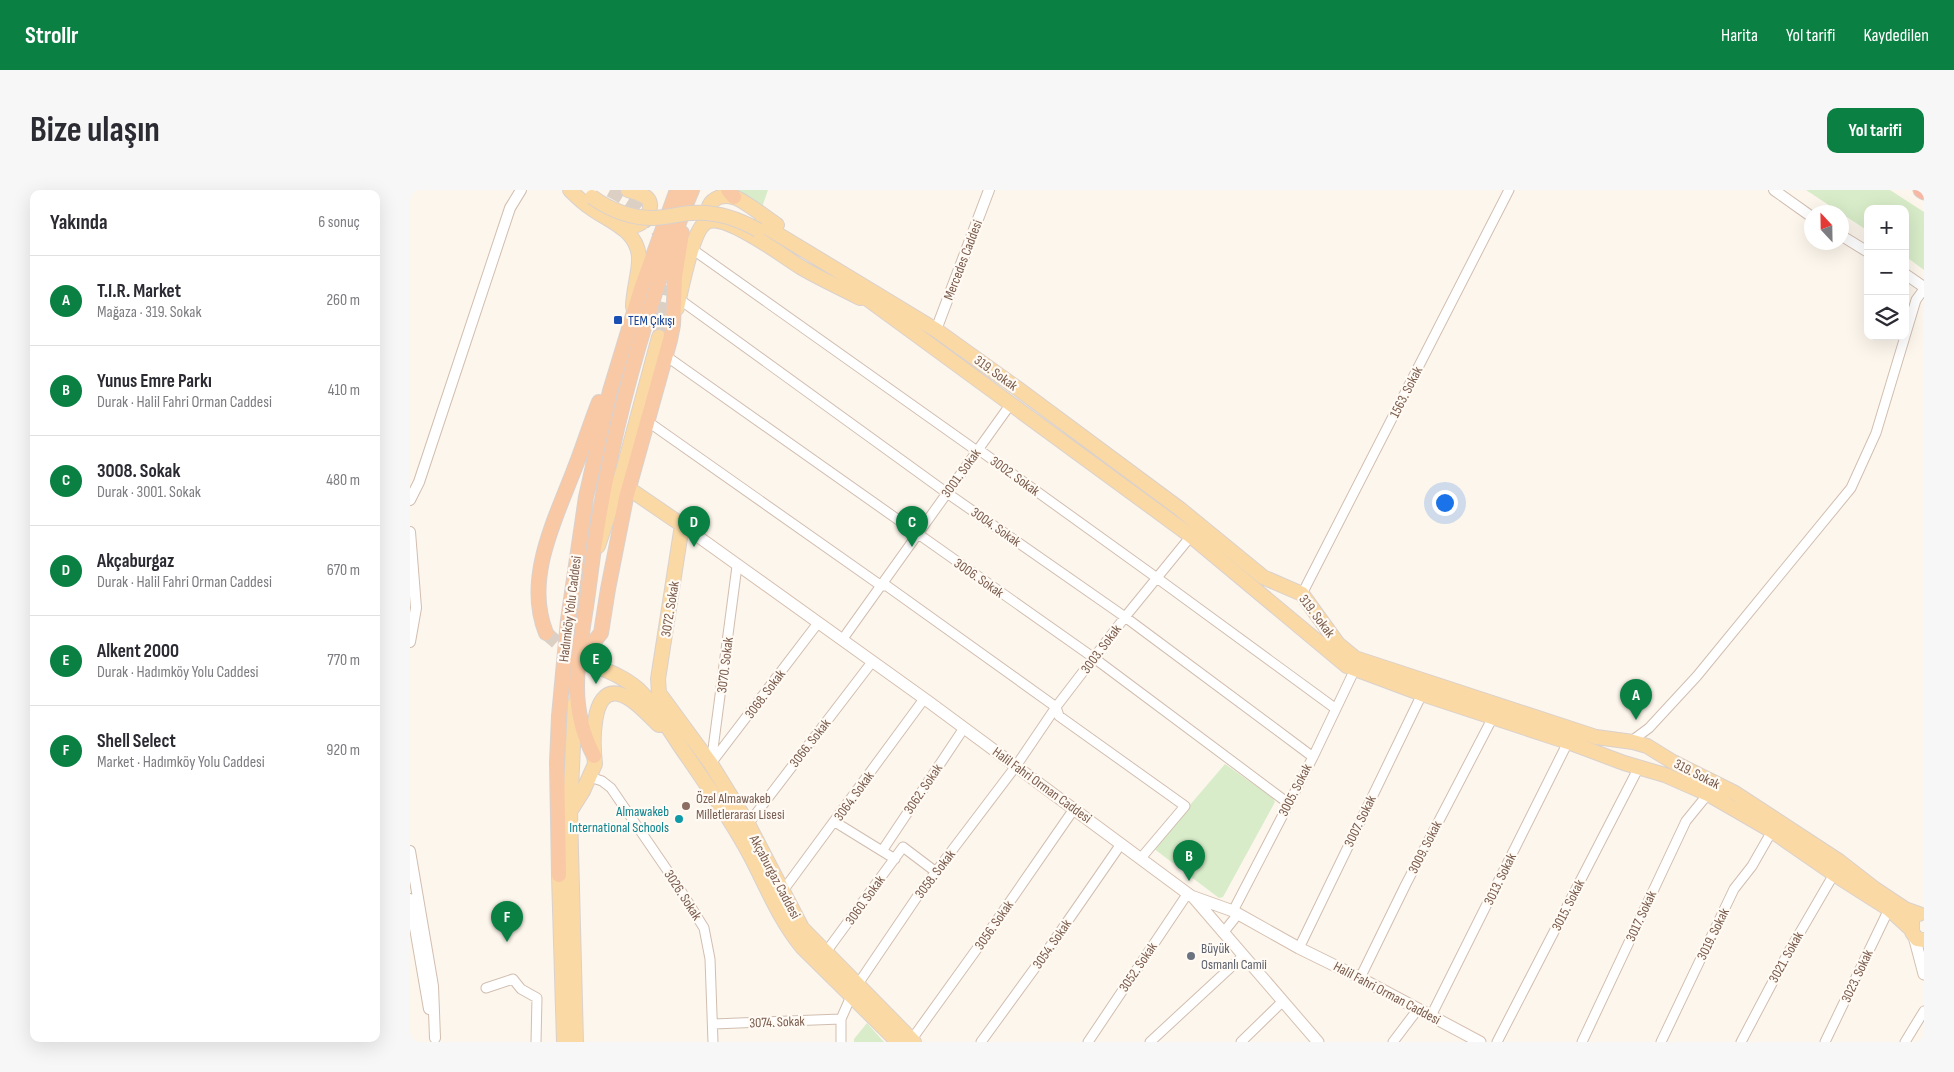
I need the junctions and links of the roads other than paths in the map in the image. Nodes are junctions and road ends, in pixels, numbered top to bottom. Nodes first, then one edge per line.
1 (522, 190) edge
2 (570, 190) edge
3 (646, 190) edge
4 (677, 190) edge
5 (692, 190) edge
6 (990, 190) edge
7 (1509, 190) edge
8 (1774, 190) edge
9 (1920, 190) edge
10 (629, 191) edge
11 (591, 192) edge
12 (1924, 192) edge
13 (731, 193) edge
14 (1804, 211) edge
15 (681, 219) junction
16 (712, 220) junction
17 (617, 224) junction
18 (759, 227) junction
19 (1849, 240) edge
20 (692, 249) junction
21 (1865, 250) edge
22 (1909, 277) edge
23 (1924, 288) edge
24 (870, 290) junction
25 (679, 299) junction
26 (877, 306) junction
27 (634, 313) junction
28 (673, 326) junction
29 (936, 330) junction
30 (660, 337) tunnel mouth
31 (666, 356) junction
32 (618, 366) junction
33 (1010, 405) junction
34 (647, 421) junction
35 (977, 451) junction
36 (628, 488) junction
37 (947, 493) junction
38 (410, 500) edge
39 (682, 525) junction
40 (410, 532) edge
41 (917, 535) junction
42 (1191, 536) junction
43 (411, 556) edge
44 (592, 560) junction
45 (737, 566) junction
46 (1157, 578) junction
47 (880, 585) junction
48 (1299, 594) junction
49 (1277, 608) junction
50 (1125, 617) junction
51 (1290, 618) junction
52 (818, 623) junction
53 (546, 633) tunnel mouth
54 (842, 640) junction
55 (410, 642) edge
56 (586, 644) junction
57 (1094, 658) junction
58 (872, 662) junction
59 (591, 664) dead end
60 (1355, 669) junction
61 (577, 687) junction
62 (659, 693) joint
63 (1422, 694) junction
64 (924, 699) junction
65 (1056, 707) junction
66 (1336, 709) junction
67 (1493, 717) junction
68 (964, 728) junction
69 (1649, 728) junction
70 (1568, 742) junction
71 (1630, 742) junction
72 (1649, 747) junction
73 (686, 755) junction
74 (594, 756) junction
75 (1313, 756) junction
76 (1624, 763) junction
77 (711, 764) junction
78 (1016, 766) junction
79 (1639, 767) junction
80 (590, 777) junction
81 (1708, 794) junction
82 (1288, 803) junction
83 (1074, 809) junction
84 (570, 811) junction
85 (835, 822) junction
86 (742, 828) junction
87 (1772, 831) junction
88 (1121, 844) junction
89 (410, 851) edge
90 (882, 851) junction
91 (1140, 858) junction
92 (895, 859) junction
93 (936, 872) junction
94 (1834, 874) junction
95 (559, 875) joint
96 (782, 892) junction
97 (1190, 894) junction
98 (410, 899) edge
99 (1889, 909) junction
100 (1235, 912) junction
101 (1922, 913) edge
102 (1224, 933) junction
103 (1916, 935) edge
104 (1299, 948) junction
105 (826, 952) junction
106 (1243, 956) junction
107 (1924, 974) edge
108 (1360, 978) junction
109 (486, 988) dead end
110 (855, 989) junction
111 (1283, 1002) junction
112 (1418, 1009) junction
113 (1924, 1011) edge
114 (1431, 1016) junction
115 (841, 1019) junction
116 (712, 1024) junction
117 (436, 1040) edge
118 (913, 1040) edge
119 (536, 1042) edge
120 (564, 1042) edge
121 (576, 1042) edge
122 (713, 1042) edge
123 (841, 1042) edge
124 (898, 1042) edge
125 (980, 1042) edge
126 (1088, 1042) edge
127 (1150, 1042) edge
128 (1241, 1042) edge
129 (1318, 1042) edge
130 (1393, 1042) edge
131 (1480, 1042) edge
132 (1497, 1042) edge
133 (1582, 1042) edge
134 (1661, 1042) edge
135 (1741, 1042) edge
136 (1825, 1042) edge
137 (1905, 1042) edge

1 - 38 street
2 - 17 main road
3 - 10 main road
4 - 27 highway, Hadımköy Yolu Caddesi
5 - 15 highway, Hadımköy Yolu Caddesi
6 - 29 street, Mercedes Caddesi
7 - 48 street, 1563. Sokak
8 - 14 street
9 - 12 highway
10 - 17 main road
11 - 18 main road
13 - 16 main road
13 - 24 main road
15 - 28 highway
15 - 44 highway, Hadımköy Yolu Caddesi
16 - 20 main road
16 - 26 main road
17 - 27 main road
18 - 24 main road, 319. Sokak
18 - 26 main road, 319. Sokak
19 - 21 street
20 - 25 main road
20 - 35 street, 3002. Sokak
22 - 23 street
23 - 69 street
24 - 29 main road, 319. Sokak
25 - 28 main road
25 - 37 street, 3004. Sokak
26 - 33 main road, 319. Sokak
27 - 32 highway, Hadımköy Yolu Caddesi
28 - 31 highway
29 - 48 main road, 319. Sokak
30 - 44 main road
31 - 34 highway
31 - 41 street, 3006. Sokak
32 - 53 highway
32 - 95 highway, Hadımköy Yolu Caddesi
33 - 35 street, 3001. Sokak
33 - 42 main road, 319. Sokak
34 - 36 highway
34 - 47 street
35 - 37 street, 3001. Sokak
35 - 46 street, 3002. Sokak
36 - 39 main road, Halil Fahri Orman Caddesi
36 - 56 highway
37 - 41 street, 3001. Sokak
37 - 50 street, 3004. Sokak
39 - 45 main road, Halil Fahri Orman Caddesi
39 - 62 main road, 3072. Sokak
40 - 43 street
41 - 47 street, 3001. Sokak
41 - 57 street, 3006. Sokak
42 - 46 street, 3003. Sokak
42 - 49 main road, 319. Sokak
43 - 55 street
44 - 56 highway, Hadımköy Yolu Caddesi
45 - 52 main road, Halil Fahri Orman Caddesi
45 - 77 street, 3070. Sokak
46 - 50 street, 3003. Sokak
46 - 66 street, 3002. Sokak
47 - 54 street, 3001. Sokak
47 - 65 street
48 - 49 main road
48 - 51 main road
48 - 71 main road, 319. Sokak
49 - 51 main road, 319. Sokak
50 - 57 street, 3003. Sokak
50 - 75 street, 3004. Sokak
51 - 60 main road, 319. Sokak
52 - 54 main road, Halil Fahri Orman Caddesi
52 - 77 street, 3068. Sokak
54 - 58 main road, Halil Fahri Orman Caddesi
56 - 61 highway, Hadımköy Yolu Caddesi
57 - 65 street, 3003. Sokak
57 - 82 street, 3006. Sokak
58 - 64 main road, Halil Fahri Orman Caddesi
58 - 86 street, 3066. Sokak
59 - 73 main road
60 - 63 main road, 319. Sokak
60 - 66 street, 3005. Sokak
61 - 74 highway, Hadımköy Yolu Caddesi
61 - 84 main road
62 - 77 main road, Akçaburgaz Caddesi
63 - 67 main road, 319. Sokak
63 - 104 street, 3007. Sokak
64 - 68 main road, Halil Fahri Orman Caddesi
64 - 85 street, 3064. Sokak
65 - 78 street, 3003. Sokak
65 - 91 street
66 - 75 street, 3005. Sokak
67 - 70 main road, 319. Sokak
67 - 108 street, 3009. Sokak
68 - 78 main road, Halil Fahri Orman Caddesi
68 - 90 street, 3062. Sokak
69 - 71 street
69 - 72 street
70 - 76 main road, 319. Sokak
70 - 114 street, 3013. Sokak
71 - 72 main road, 319. Sokak
71 - 76 main road
72 - 79 main road
72 - 101 main road, 319. Sokak
73 - 74 main road
73 - 86 main road, Akçaburgaz Caddesi
74 - 80 main road
75 - 82 street, 3005. Sokak
76 - 79 main road, 319. Sokak
77 - 86 main road, Akçaburgaz Caddesi
78 - 83 main road, Halil Fahri Orman Caddesi
78 - 93 street, 3058. Sokak
79 - 81 main road, 319. Sokak
79 - 132 street, 3015. Sokak
80 - 84 main road
80 - 116 street, 3026. Sokak
81 - 87 main road, 319. Sokak
81 - 133 street, 3017. Sokak
82 - 100 street, 3005. Sokak
83 - 88 main road, Halil Fahri Orman Caddesi
83 - 118 street, 3056. Sokak
84 - 121 main road
85 - 90 street
85 - 96 street, 3064. Sokak
86 - 96 main road, Akçaburgaz Caddesi
86 - 110 main road, Akçaburgaz Caddesi
87 - 94 main road, 319. Sokak
87 - 134 street, 3019. Sokak
88 - 91 main road, Halil Fahri Orman Caddesi
88 - 125 street, 3054. Sokak
89 - 117 street
90 - 92 street
91 - 97 main road, Halil Fahri Orman Caddesi
92 - 93 street, 3060. Sokak
92 - 105 street, 3060. Sokak
93 - 110 street, 3058. Sokak
94 - 99 main road, 319. Sokak
94 - 135 street, 3021. Sokak
95 - 120 main road, Hadımköy Yolu Caddesi
96 - 105 main road, Akçaburgaz Caddesi
97 - 100 main road, Halil Fahri Orman Caddesi
97 - 102 main road
97 - 126 street, 3052. Sokak
98 - 117 street
99 - 103 main road, 319. Sokak
99 - 136 street, 3023. Sokak
100 - 102 street, 3005. Sokak
100 - 104 main road, Halil Fahri Orman Caddesi
101 - 103 main road
102 - 106 main road
103 - 107 main road
104 - 108 main road, Halil Fahri Orman Caddesi
105 - 110 main road, Akçaburgaz Caddesi
106 - 111 main road
106 - 127 street
108 - 112 main road, Halil Fahri Orman Caddesi
109 - 119 street
110 - 115 street, 3058. Sokak
110 - 118 main road, Akçaburgaz Caddesi
110 - 124 main road, Akçaburgaz Caddesi
111 - 128 street
111 - 129 main road
112 - 114 main road, Halil Fahri Orman Caddesi
112 - 130 street
113 - 137 street
114 - 131 main road, Halil Fahri Orman Caddesi
115 - 116 street, 3074. Sokak
115 - 123 street
116 - 122 street, 3026. Sokak

